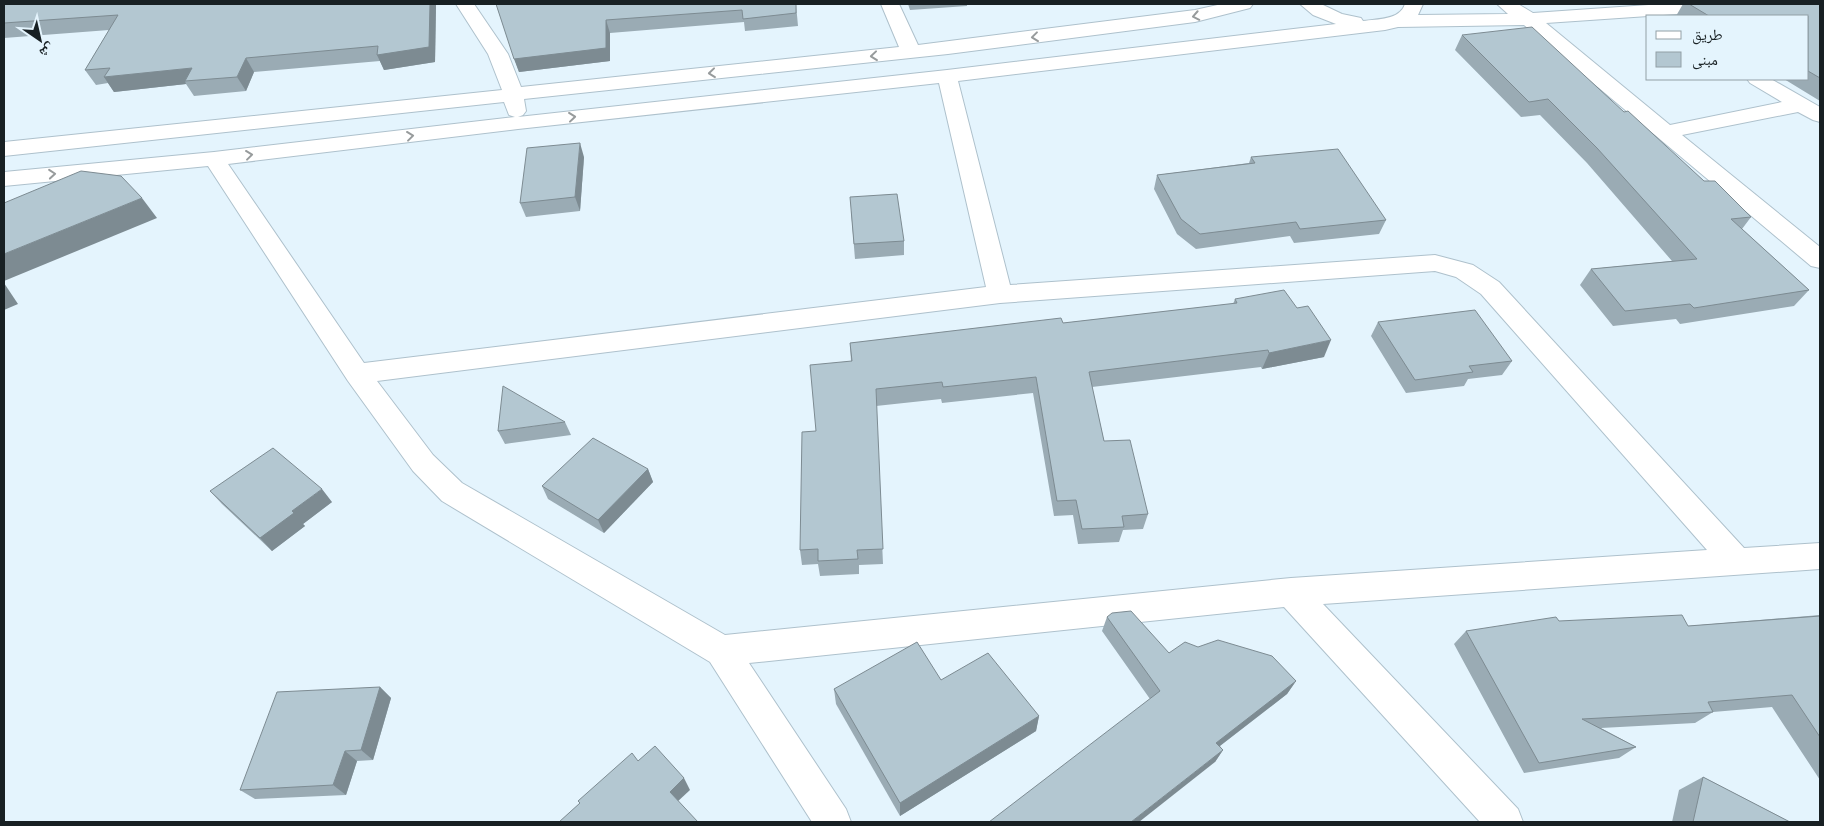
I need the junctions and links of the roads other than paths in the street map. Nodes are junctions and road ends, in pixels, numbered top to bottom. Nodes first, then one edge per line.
1 (465, 4) edge
2 (890, 4) edge
3 (1244, 4) edge
4 (1309, 4) edge
5 (1414, 4) edge
6 (1506, 4) edge
7 (1736, 4) edge
8 (1647, 14) edge
9 (1529, 19) junction
10 (1398, 21) junction
11 (1370, 25) junction
12 (910, 52) junction
13 (947, 76) junction
14 (1759, 80) edge
15 (514, 95) junction
16 (1801, 105) junction
17 (1820, 116) edge
18 (518, 123) junction
19 (1665, 132) junction
20 (4, 149) edge
21 (214, 159) junction
22 (4, 179) edge
23 (1820, 260) edge
24 (1000, 294) junction
25 (357, 374) junction
26 (1820, 556) edge
27 (1738, 562) junction
28 (1292, 592) junction
29 (722, 651) junction
30 (833, 822) edge
31 (1505, 822) edge

1 - 15 street
2 - 12 street
3 -> 12 street
4 - 11 street
5 - 10 street
6 - 9 street
7 - 8 street
8 - 9 street
9 - 10 street
9 - 19 street
10 - 11 street
11 - 13 street
12 -> 15 street
18 -> 13 street
13 - 24 street
14 - 16 street
15 - 18 street
15 - 20 street
16 - 17 street
16 - 19 street
21 -> 18 street
19 - 23 street
22 -> 21 street
21 - 25 street
24 - 25 street
24 - 27 street
25 - 29 street
26 - 27 street
27 - 28 street
28 - 29 street
28 - 31 street
29 - 30 street

